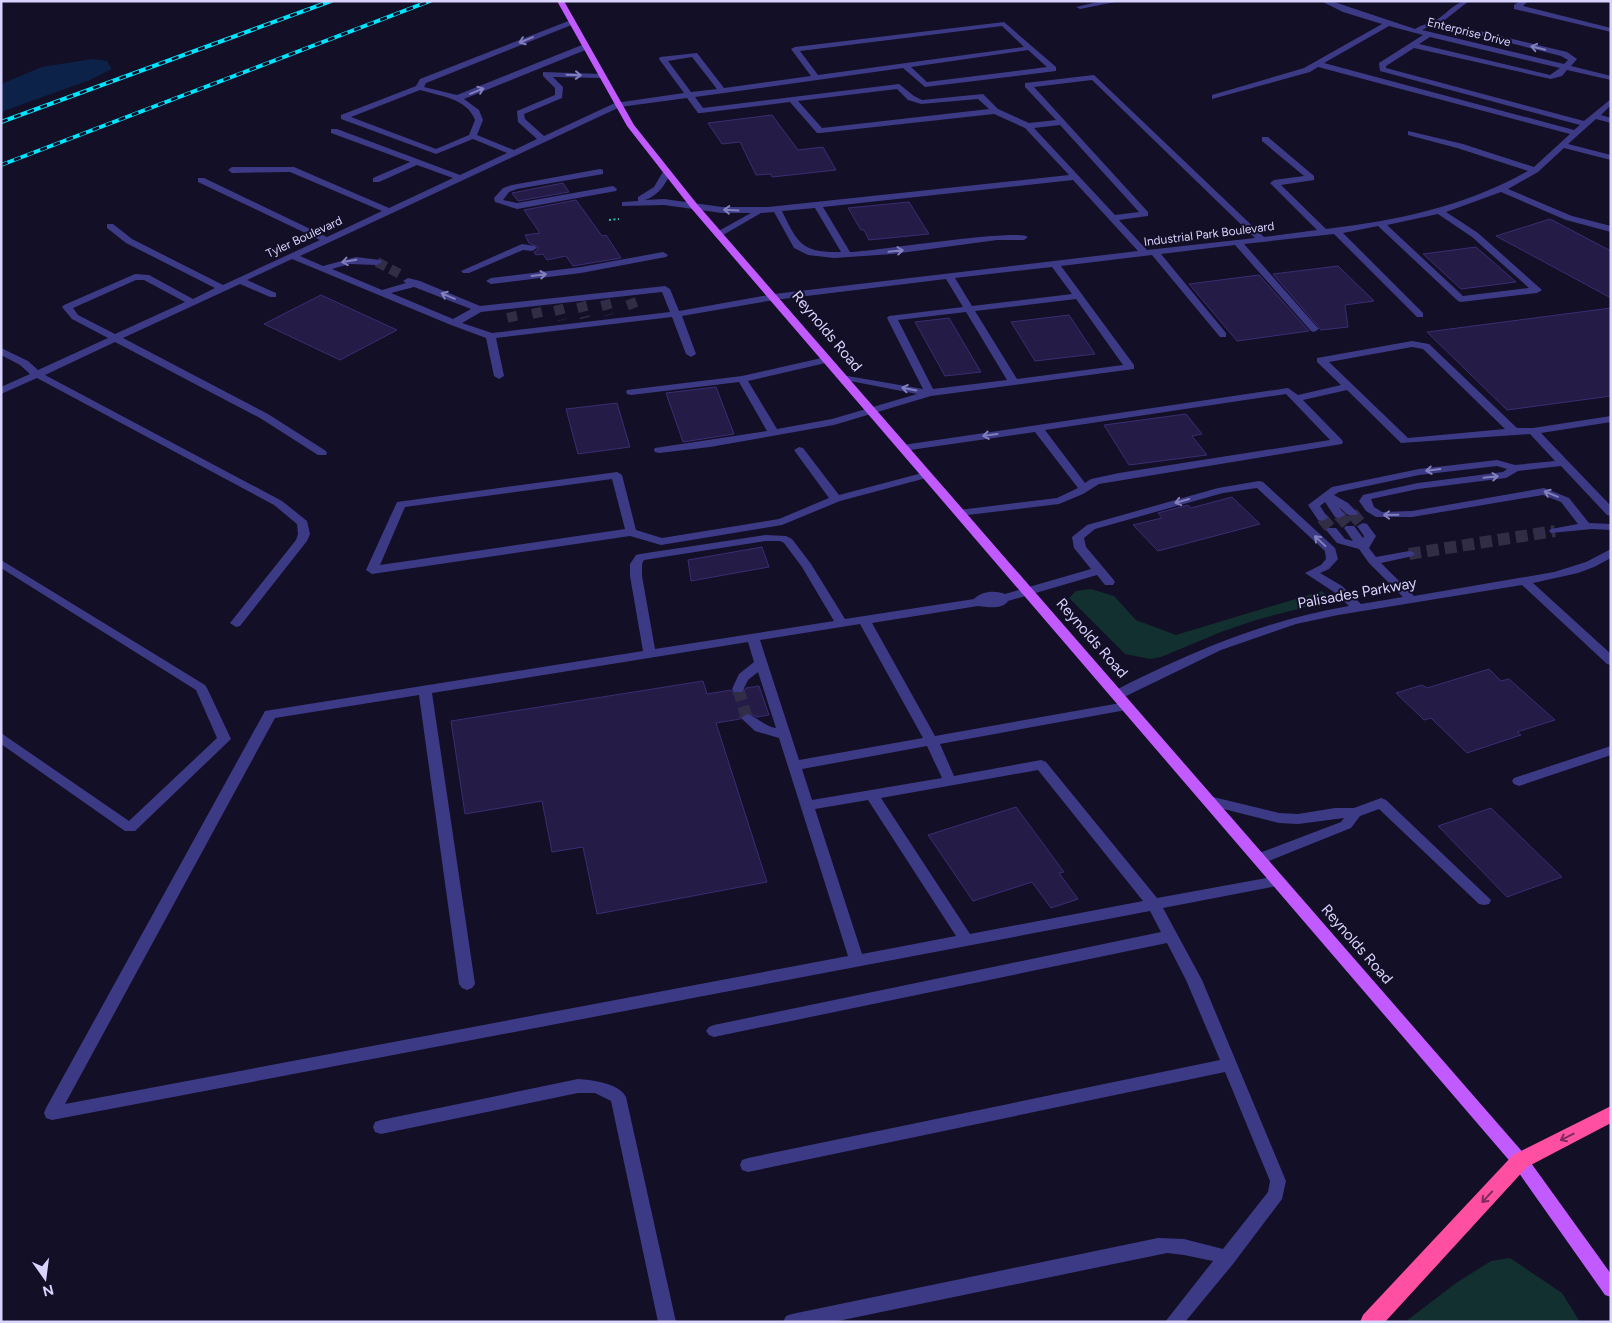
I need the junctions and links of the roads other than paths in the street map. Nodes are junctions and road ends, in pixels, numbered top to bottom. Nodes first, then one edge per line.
1 (560, 1) edge
2 (1117, 1) edge
3 (1324, 1) edge
4 (1466, 1) edge
5 (1525, 1) edge
6 (1080, 7) dead end
7 (571, 22) junction
8 (1388, 23) junction
9 (1436, 23) junction
10 (1611, 30) edge
11 (1416, 31) junction
12 (1429, 34) junction
13 (1413, 45) junction
14 (1030, 48) junction
15 (587, 50) junction
16 (1317, 64) junction
17 (906, 65) junction
18 (1565, 67) junction
19 (546, 74) junction
20 (602, 76) junction
21 (816, 77) junction
22 (890, 77) junction
23 (1611, 78) edge
24 (419, 88) junction
25 (722, 90) junction
26 (689, 94) junction
27 (1215, 97) dead end
28 (458, 98) junction
29 (792, 99) junction
30 (1611, 101) edge
31 (618, 105) junction
32 (1606, 110) edge
33 (995, 112) junction
34 (1594, 116) junction
35 (1611, 121) edge
36 (1062, 122) junction
37 (1585, 124) junction
38 (1028, 126) junction
39 (334, 131) dead end
40 (1411, 133) dead end
41 (1575, 133) junction
42 (473, 136) junction
43 (1265, 139) dead end
44 (543, 140) junction
45 (1562, 145) junction
46 (514, 153) junction
47 (1611, 158) edge
48 (417, 162) junction
49 (232, 170) dead end
50 (1535, 170) junction
51 (600, 172) dead end
52 (667, 172) junction
53 (1074, 177) junction
54 (460, 178) junction
55 (201, 180) dead end
56 (376, 180) dead end
57 (613, 189) dead end
58 (1501, 189) junction
59 (818, 205) junction
60 (694, 206) junction
61 (773, 210) junction
62 (389, 211) junction
63 (1439, 211) junction
64 (1112, 218) junction
65 (1382, 224) junction
66 (110, 226) dead end
67 (1611, 230) edge
68 (1336, 231) junction
69 (1325, 233) junction
70 (718, 235) junction
71 (1024, 237) dead end
72 (327, 240) junction
73 (1262, 240) junction
74 (1238, 243) junction
75 (532, 248) dead end
76 (1150, 253) junction
77 (663, 255) dead end
78 (848, 255) junction
79 (292, 256) junction
80 (376, 262) tunnel mouth
81 (1055, 264) junction
82 (323, 269) junction
83 (466, 271) dead end
84 (949, 276) junction
85 (239, 280) junction
86 (491, 281) dead end
87 (222, 288) junction
88 (382, 293) junction
89 (273, 295) dead end
90 (1078, 296) junction
91 (774, 297) junction
92 (192, 302) junction
93 (479, 309) junction
94 (969, 309) junction
95 (676, 314) junction
96 (1420, 315) dead end
97 (454, 323) junction
98 (1314, 329) dead end
99 (1223, 335) dead end
100 (491, 336) junction
101 (116, 337) junction
102 (1, 351) edge
103 (690, 354) dead end
104 (826, 360) junction
105 (36, 374) junction
106 (499, 376) dead end
107 (840, 376) junction
108 (742, 379) junction
109 (1013, 381) junction
110 (1348, 387) junction
111 (1, 390) edge
112 (632, 392) dead end
113 (930, 393) junction
114 (1295, 399) junction
115 (870, 410) junction
116 (1611, 419) edge
117 (1038, 428) junction
118 (1514, 431) junction
119 (1533, 431) junction
120 (774, 433) junction
121 (903, 448) junction
122 (659, 450) dead end
123 (799, 450) dead end
124 (322, 453) dead end
125 (1563, 463) junction
126 (1515, 468) junction
127 (926, 475) junction
128 (1084, 488) junction
129 (1326, 496) junction
130 (836, 499) junction
131 (959, 513) junction
132 (1352, 513) tunnel mouth
133 (1611, 513) edge
134 (1339, 515) tunnel mouth
135 (1322, 518) tunnel mouth
136 (1363, 526) tunnel mouth
137 (1586, 526) junction
138 (1611, 527) edge
139 (1350, 528) tunnel mouth
140 (1332, 530) tunnel mouth
141 (1555, 531) tunnel mouth
142 (631, 532) junction
143 (1364, 547) junction
144 (1409, 554) tunnel mouth
145 (1610, 556) edge
146 (1373, 561) junction
147 (1, 563) edge
148 (1099, 571) junction
149 (1524, 581) junction
150 (1109, 582) dead end
151 (1028, 592) junction
152 (1412, 600) junction
153 (1358, 608) junction
154 (864, 620) junction
155 (236, 623) dead end
156 (842, 624) junction
157 (752, 638) junction
158 (1611, 646) edge
159 (1598, 650) junction
160 (650, 654) junction
161 (1611, 661) edge
162 (761, 663) junction
163 (738, 689) dead end
164 (426, 690) junction
165 (1116, 695) junction
166 (1126, 706) junction
167 (747, 718) tunnel mouth
168 (784, 734) junction
169 (1, 737) edge
170 (932, 742) junction
171 (1611, 750) edge
172 (794, 766) junction
173 (950, 781) junction
174 (1519, 781) dead end
175 (872, 795) junction
176 (1209, 801) junction
177 (807, 806) junction
178 (1355, 813) junction
179 (1259, 859) junction
180 (1278, 881) junction
181 (1484, 900) dead end
182 (1154, 904) junction
183 (1171, 936) junction
184 (966, 940) junction
185 (857, 961) junction
186 (466, 984) dead end
187 (714, 1031) dead end
188 (1229, 1065) junction
189 (1611, 1114) edge
190 (381, 1127) dead end
191 (1520, 1161) junction
192 (748, 1165) dead end
193 (1226, 1258) junction
194 (1611, 1289) edge
195 (667, 1322) edge
196 (792, 1322) edge
197 (1174, 1322) edge
198 (1371, 1322) edge

1 - 7 main road, Reynolds Road
2 - 6 street
3 - 8 street, Enterprise Drive
4 - 9 street
5 - 10 street
7 - 15 main road, Reynolds Road
7 -> 24 street
8 - 11 street, Enterprise Drive
8 - 16 street
9 - 11 street
18 -> 9 street
11 - 12 street, Enterprise Drive
12 - 13 street
12 - 18 street, Enterprise Drive
13 - 18 street
13 - 37 street
14 - 17 street
14 - 17 street
14 - 21 street
15 - 19 street
15 - 20 main road, Reynolds Road
28 -> 15 street
16 - 27 street
16 - 41 street
17 - 22 street
18 - 23 street, Enterprise Drive
19 -> 20 street
19 - 44 street
20 - 31 main road, Reynolds Road
21 - 22 street, Tyler Boulevard
21 - 25 street, Tyler Boulevard
22 - 29 street
22 - 33 street
24 - 28 street
24 - 42 street
25 - 26 street, Tyler Boulevard
25 - 26 street
26 - 29 street
26 - 31 street, Tyler Boulevard
28 - 42 street
29 - 33 street
30 - 32 street, Industrial Park Boulevard
31 - 44 street, Tyler Boulevard
31 - 52 main road, Reynolds Road
32 - 34 street, Industrial Park Boulevard
33 - 38 street
34 - 35 street
34 - 37 street, Industrial Park Boulevard
36 - 38 street
36 - 64 street
36 - 73 street
37 - 41 street, Industrial Park Boulevard
38 - 53 street
39 - 48 street
40 - 50 street
41 - 45 street, Industrial Park Boulevard
42 - 46 street
43 - 69 street
44 - 46 street, Tyler Boulevard
45 - 47 street
45 - 50 street, Industrial Park Boulevard
46 - 54 street, Tyler Boulevard
48 - 54 street
48 - 56 street
49 - 62 street
50 - 58 street, Industrial Park Boulevard
51 - 57 street
52 - 60 main road, Reynolds Road
52 - 60 street
53 - 59 street
53 - 64 street
54 - 62 street, Tyler Boulevard
55 - 72 street
58 - 63 street, Industrial Park Boulevard
58 - 67 street
59 - 61 street
59 - 78 street
61 -> 60 street
60 - 70 main road, Reynolds Road
61 - 70 street
61 - 78 street
62 - 72 street, Tyler Boulevard
63 - 65 street, Industrial Park Boulevard
63 - 65 street
64 - 76 street
65 - 68 street, Industrial Park Boulevard
66 - 87 street
68 - 69 street, Industrial Park Boulevard
68 - 96 street
69 - 73 street, Industrial Park Boulevard
70 - 91 main road, Reynolds Road
78 -> 71 street
72 - 79 street, Tyler Boulevard
73 - 74 street, Industrial Park Boulevard
74 - 76 street, Industrial Park Boulevard
74 - 98 street
75 - 83 street
76 - 81 street, Industrial Park Boulevard
76 - 99 street
86 -> 77 street
79 - 82 street
79 - 85 street, Tyler Boulevard
80 -> 82 street
81 - 84 street, Industrial Park Boulevard
81 - 90 street
82 - 88 street
84 - 91 street, Industrial Park Boulevard
84 - 94 street
85 - 87 street, Tyler Boulevard
85 - 89 street
87 - 92 street, Tyler Boulevard
93 -> 88 street
88 - 97 street
90 - 94 street
90 - 109 street
91 - 95 street, Industrial Park Boulevard
91 - 104 main road, Reynolds Road
92 - 101 street, Tyler Boulevard
92 - 101 street
93 - 95 street
93 - 97 street
94 - 109 street
94 - 113 street
95 - 100 street, Industrial Park Boulevard
95 - 103 street
97 - 100 street
100 - 106 street
101 - 105 street, Tyler Boulevard
101 - 124 street
102 - 105 street
104 - 107 main road, Reynolds Road
104 - 108 street
105 - 111 street, Tyler Boulevard
105 - 155 street
113 -> 107 street
107 - 115 main road, Reynolds Road
108 - 112 street
108 - 120 street
109 - 113 street
110 - 114 street
110 - 118 street
110 - 118 street
113 - 115 street
114 - 117 street
114 - 128 street
115 - 120 street
115 - 121 main road, Reynolds Road
116 - 119 street
117 -> 121 street
117 - 128 street
118 - 119 street
119 - 125 street
120 - 122 street
121 - 127 main road, Reynolds Road
123 - 130 street
125 - 126 street
125 - 133 street
126 -> 129 street
137 -> 126 street
127 - 130 street
127 - 131 main road, Reynolds Road
128 - 131 street
129 - 132 street
129 - 134 street
129 - 135 street
130 - 142 street
131 - 151 main road, Reynolds Road
136 - 143 street
137 - 138 street
137 - 141 street
139 - 143 street
140 - 143 street
142 - 142 street
143 - 146 street
144 - 146 street
145 - 149 street, Palisades Parkway
146 - 152 street
147 - 169 street
148 - 150 street
148 - 151 street
153 -> 148 street
149 - 152 street, Palisades Parkway
149 - 159 street
151 - 154 street
151 - 165 main road, Reynolds Road
152 - 153 street, Palisades Parkway
153 - 165 street, Palisades Parkway
154 - 156 street
154 - 170 street
156 - 157 street
156 - 160 street
157 - 160 street
157 - 162 street
158 - 159 street
159 - 161 street
160 - 164 street
162 - 163 street
162 - 168 street
164 - 185 street
164 - 186 street
165 - 166 main road, Reynolds Road
166 - 170 street
166 - 176 main road, Reynolds Road
167 - 168 street
168 - 172 street
170 - 172 street
170 - 173 street
171 - 174 street
172 - 177 street
173 - 175 street
173 - 182 street
175 - 177 street
175 - 184 street
176 - 178 street
176 - 179 main road, Reynolds Road
177 - 185 street
178 - 179 street
178 - 181 street
179 - 180 main road, Reynolds Road
180 - 182 street
180 - 191 main road, Reynolds Road
182 - 183 street
182 - 184 street
183 - 187 street
183 - 188 street
184 - 185 street
188 - 192 street
188 - 193 street
189 -> 191 highway
190 - 195 street
191 - 194 main road, Reynolds Road
191 -> 198 highway
193 - 196 street
193 - 197 street

